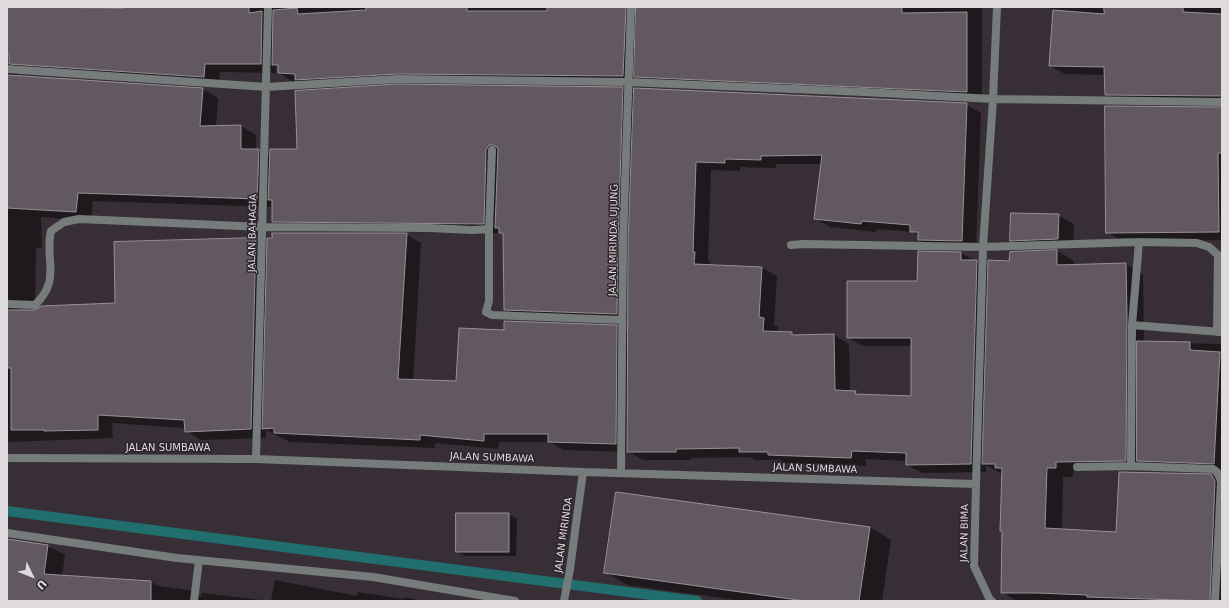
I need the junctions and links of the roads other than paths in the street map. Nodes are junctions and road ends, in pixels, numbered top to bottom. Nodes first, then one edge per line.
1 (268, 7) edge
2 (631, 7) edge
3 (997, 7) edge
4 (7, 69) edge
5 (628, 82) junction
6 (266, 87) junction
7 (993, 99) junction
8 (1222, 102) edge
9 (492, 150) dead end
10 (263, 227) junction
11 (489, 229) junction
12 (1138, 242) junction
13 (791, 245) dead end
14 (983, 247) junction
15 (7, 304) edge
16 (622, 320) junction
17 (1132, 325) junction
18 (1220, 332) edge
19 (7, 458) edge
20 (256, 459) junction
21 (1131, 466) junction
22 (1077, 467) dead end
23 (583, 472) junction
24 (621, 473) junction
25 (976, 484) junction
26 (7, 533) edge
27 (199, 560) junction
28 (564, 600) edge
29 (194, 601) edge
30 (515, 601) edge
31 (991, 601) edge
32 (1215, 601) edge

1 - 6 street, JALAN BAHAGIA
2 - 5 street, JALAN MIRINDA UJUNG
3 - 7 street, JALAN BIMA
4 - 6 street
5 - 6 street
5 - 7 street
5 - 16 street, JALAN MIRINDA UJUNG
6 - 10 street, JALAN BAHAGIA
7 - 8 street
7 - 14 street, JALAN BIMA
9 - 11 street
10 - 11 street
10 - 15 street
10 - 20 street, JALAN BAHAGIA
11 - 16 street
12 - 14 street
12 - 17 street
12 - 18 street
13 - 14 street
14 - 25 street, JALAN BIMA
16 - 24 street, JALAN MIRINDA UJUNG
17 - 18 street
17 - 21 street
19 - 20 street, JALAN SUMBAWA
20 - 23 street, JALAN SUMBAWA
21 - 22 street
21 - 32 street
23 - 24 street, JALAN SUMBAWA
23 - 28 street, JALAN MIRINDA
24 - 25 street, JALAN SUMBAWA
25 - 31 street, JALAN BIMA
26 - 27 street
27 - 29 street
27 - 30 street

